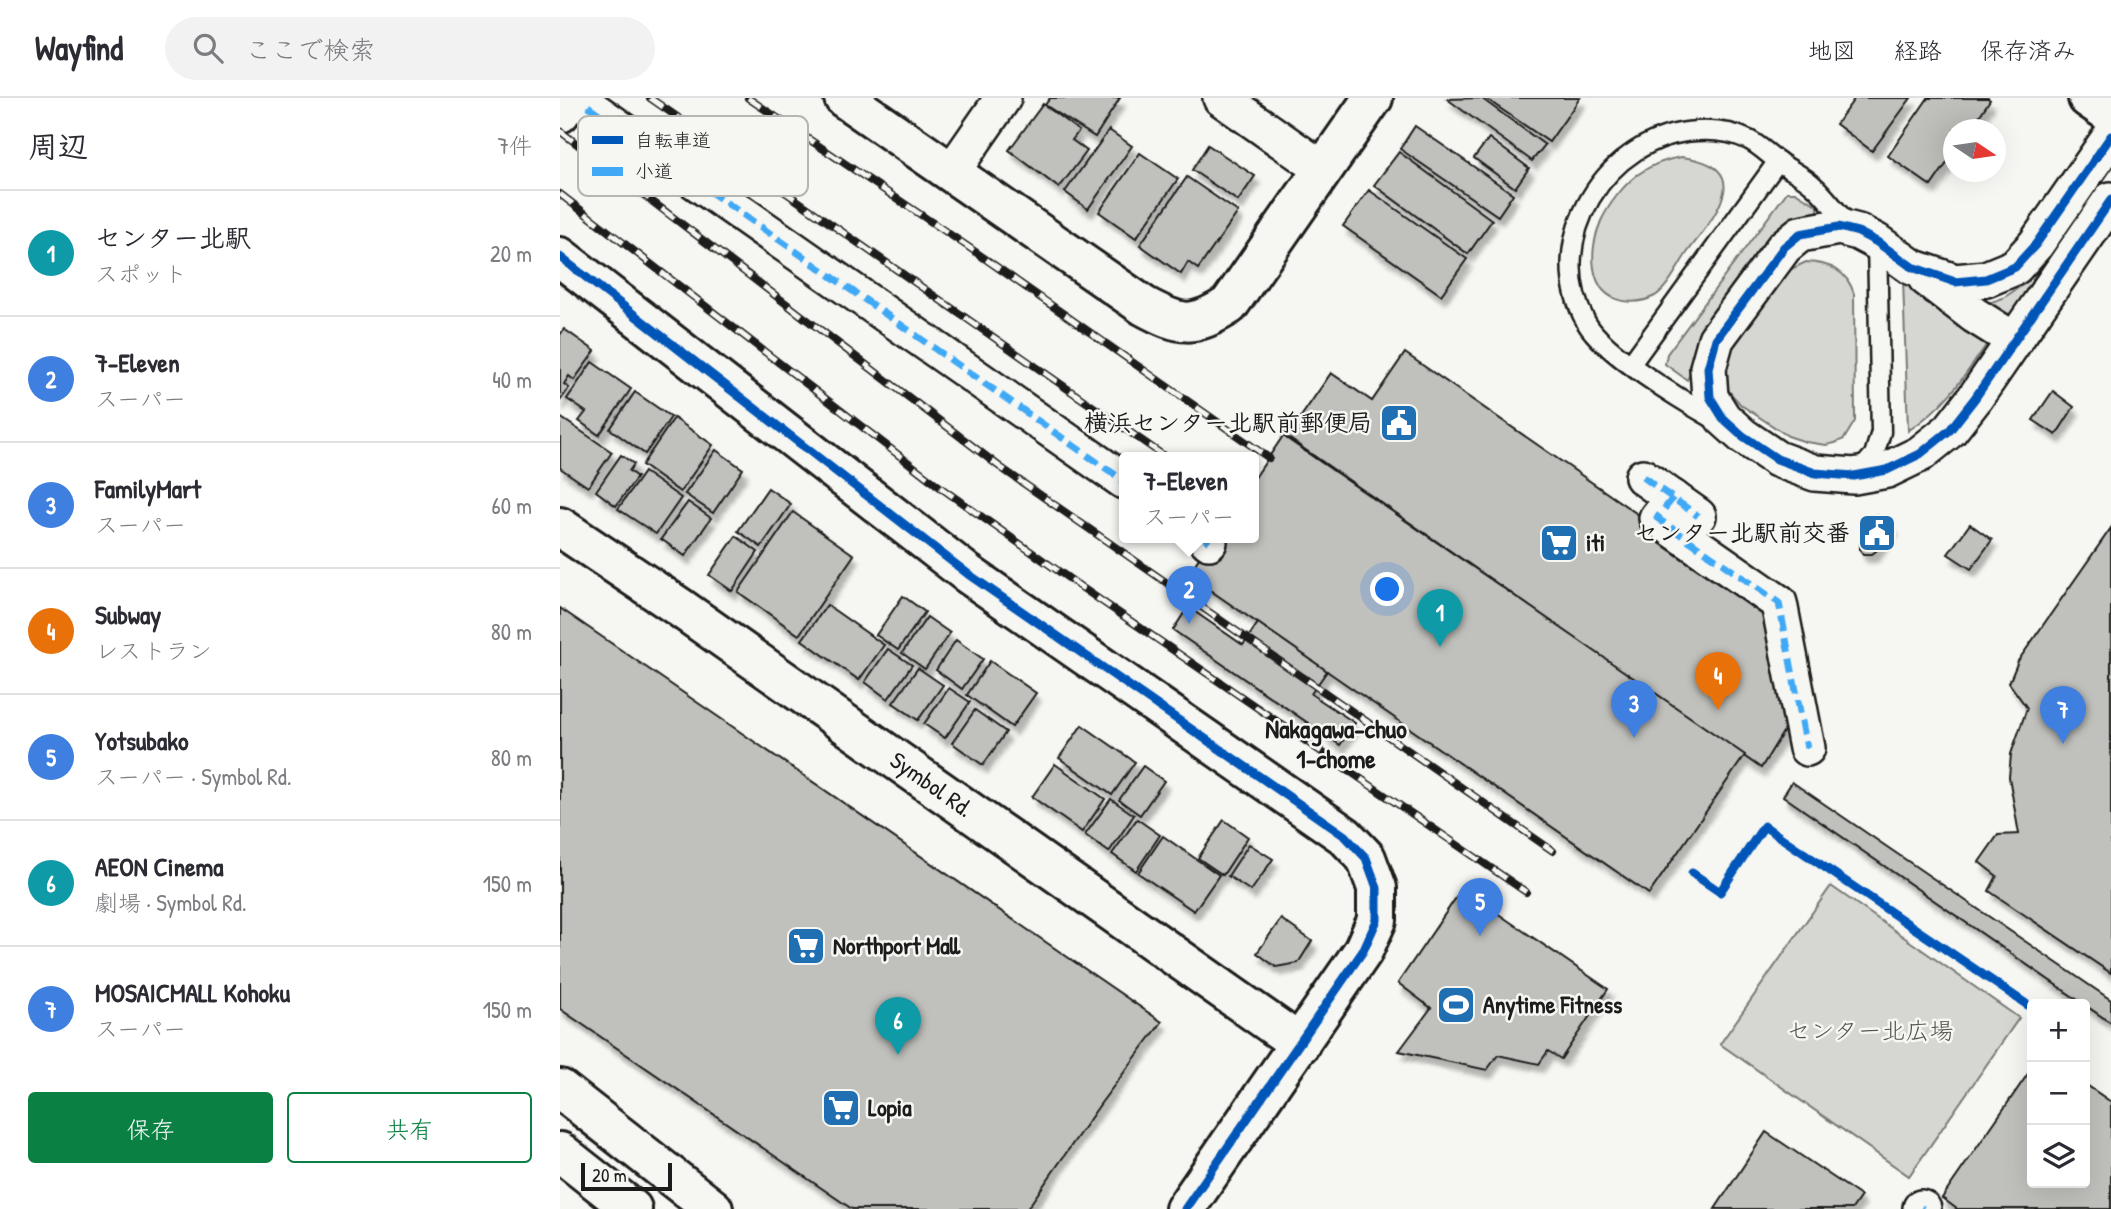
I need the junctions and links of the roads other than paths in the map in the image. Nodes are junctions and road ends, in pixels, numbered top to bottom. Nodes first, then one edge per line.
1 (844, 98) edge
2 (1003, 98) edge
3 (1221, 98) edge
4 (1373, 98) edge
5 (2088, 98) edge
6 (573, 106) edge
7 (2111, 114) edge
8 (588, 116) edge
9 (2111, 136) edge
10 (1778, 161) junction
11 (1324, 170) junction
12 (951, 173) junction
13 (705, 196) edge
14 (2111, 200) edge
15 (1867, 237) junction
16 (560, 257) edge
17 (1912, 267) junction
18 (2014, 340) junction
19 (1631, 364) junction
20 (1743, 436) junction
21 (1854, 476) junction
22 (1643, 477) dead end
23 (1119, 478) edge
24 (560, 527) edge
25 (1807, 748) dead end
26 (1300, 1044) junction
27 (560, 1088) edge
28 (560, 1152) edge
29 (632, 1209) edge
30 (713, 1209) edge
31 (1185, 1209) edge

1 - 12 street
2 - 12 street
3 - 11 street
4 - 11 street
5 - 7 street
6 - 8 street
9 - 17 street
10 - 15 lane
10 - 19 lane
10 - 19 lane
11 - 12 street
13 - 23 street
14 - 18 street
15 - 17 street
15 - 20 street
15 - 21 lane
16 - 26 street
17 - 18 street
18 - 21 street
19 - 20 lane
20 - 21 street
22 - 25 street
24 - 26 street, Symbol Rd.
26 - 31 street
27 - 30 street
28 - 29 street

